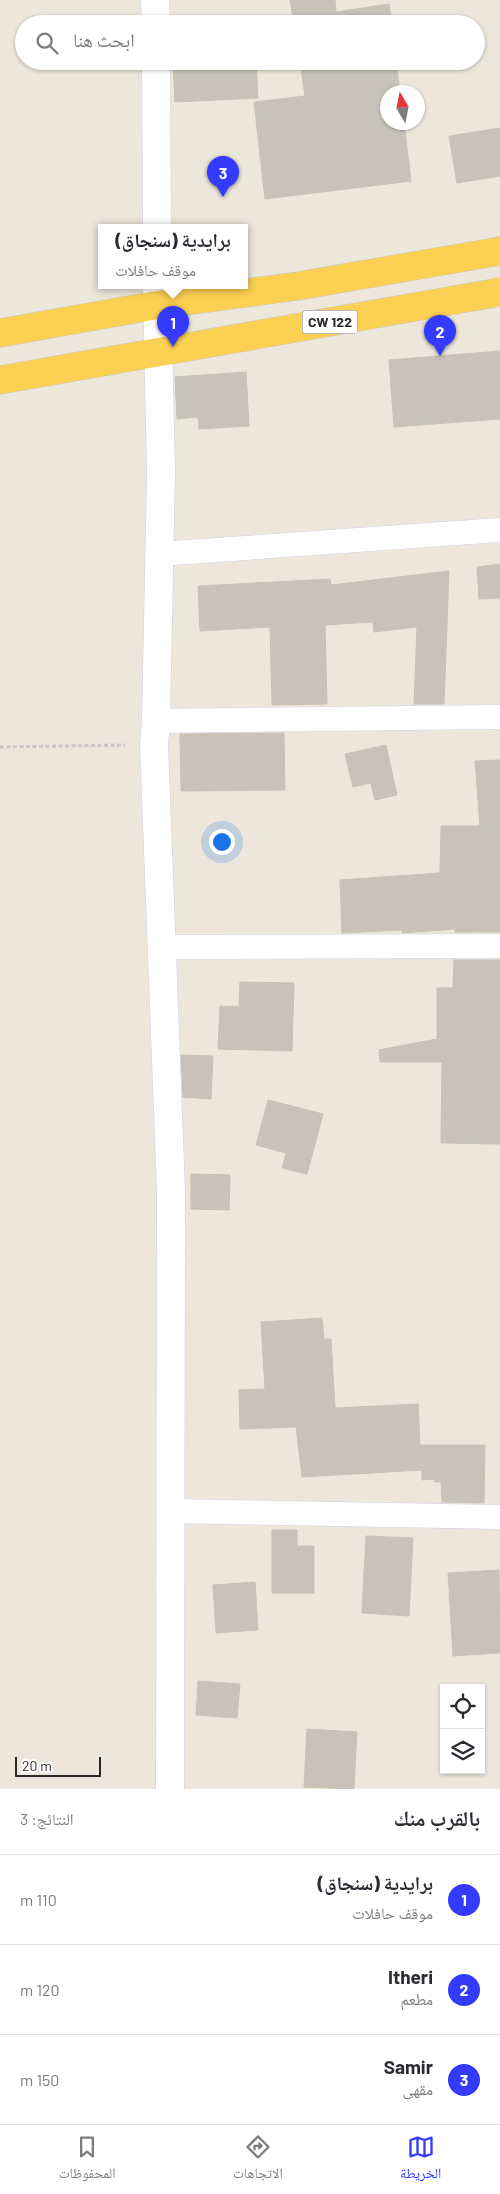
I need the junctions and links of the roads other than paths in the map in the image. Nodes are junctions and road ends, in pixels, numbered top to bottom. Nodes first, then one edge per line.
1 (155, 0) edge
2 (156, 15) edge
3 (156, 70) edge
4 (157, 224) edge
5 (500, 251) edge
6 (500, 292) edge
7 (157, 296) edge
8 (0, 332) edge
9 (160, 353) junction
10 (0, 380) edge
11 (500, 530) edge
12 (159, 554) junction
13 (500, 717) edge
14 (155, 733) junction
15 (500, 946) edge
16 (160, 947) junction
17 (169, 1511) junction
18 (500, 1517) edge
19 (170, 1789) edge

1 - 2 street
3 - 4 street
5 - 7 highway
6 - 9 highway, CW 122
7 - 8 highway
7 - 9 street
9 - 10 highway
9 - 12 street
11 - 12 street
12 - 14 street
13 - 14 street
14 - 16 street
15 - 16 street
16 - 17 street
17 - 18 street
17 - 19 street

